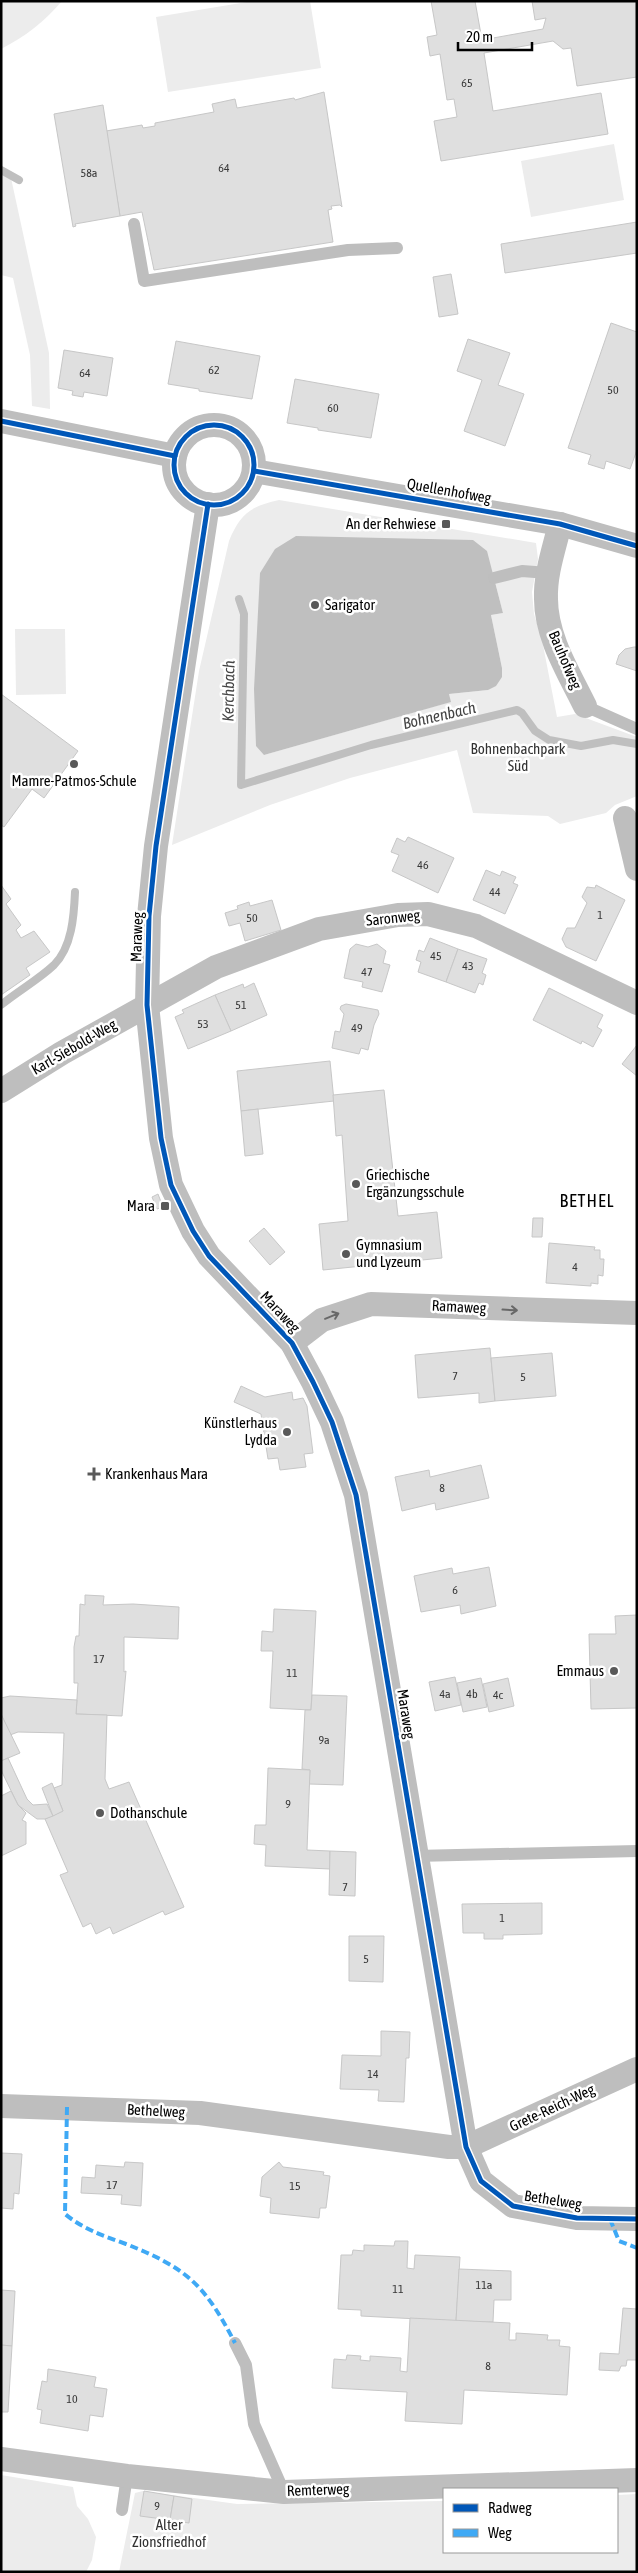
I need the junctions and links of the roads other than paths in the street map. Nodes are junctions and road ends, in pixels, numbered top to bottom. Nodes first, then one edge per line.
1 (134, 224) dead end
2 (397, 248) dead end
3 (1, 421) edge
4 (175, 456) junction
5 (254, 471) junction
6 (208, 504) junction
7 (560, 524) junction
8 (637, 546) edge
9 (548, 573) junction
10 (494, 578) dead end
11 (585, 706) joint
12 (637, 729) edge
13 (625, 818) dead end
14 (637, 869) edge
15 (637, 1003) edge
16 (147, 1005) junction
17 (1, 1091) edge
18 (637, 1313) edge
19 (292, 1342) junction
20 (637, 1851) edge
21 (415, 1856) junction
22 (637, 2069) edge
23 (1, 2106) edge
24 (466, 2147) junction
25 (637, 2219) edge
26 (235, 2343) dead end
27 (1, 2458) edge
28 (127, 2476) junction
29 (637, 2480) edge
30 (284, 2492) junction
31 (122, 2510) dead end

1 - 2 lane
3 - 4 street
4 - 5 street
4 - 6 street
5 - 6 street
5 - 7 street, Quellenhofweg
6 - 16 street, Maraweg
7 - 8 street, Quellenhofweg
7 - 9 street, Bauhofweg
9 - 10 lane
9 - 11 street, Bauhofweg
11 - 12 lane
13 - 14 street
15 - 16 street, Saronweg
16 - 17 street, Karl-Siebold-Weg
16 - 19 street, Maraweg
19 -> 18 street, Ramaweg
19 - 21 street, Maraweg
20 - 21 lane
21 - 24 street, Maraweg
22 - 24 street, Grete-Reich-Weg
23 - 24 street, Bethelweg
24 - 25 street, Bethelweg
26 - 30 lane
27 - 28 street, Remterweg
28 - 30 street, Remterweg
28 - 31 lane
29 - 30 street, Remterweg

